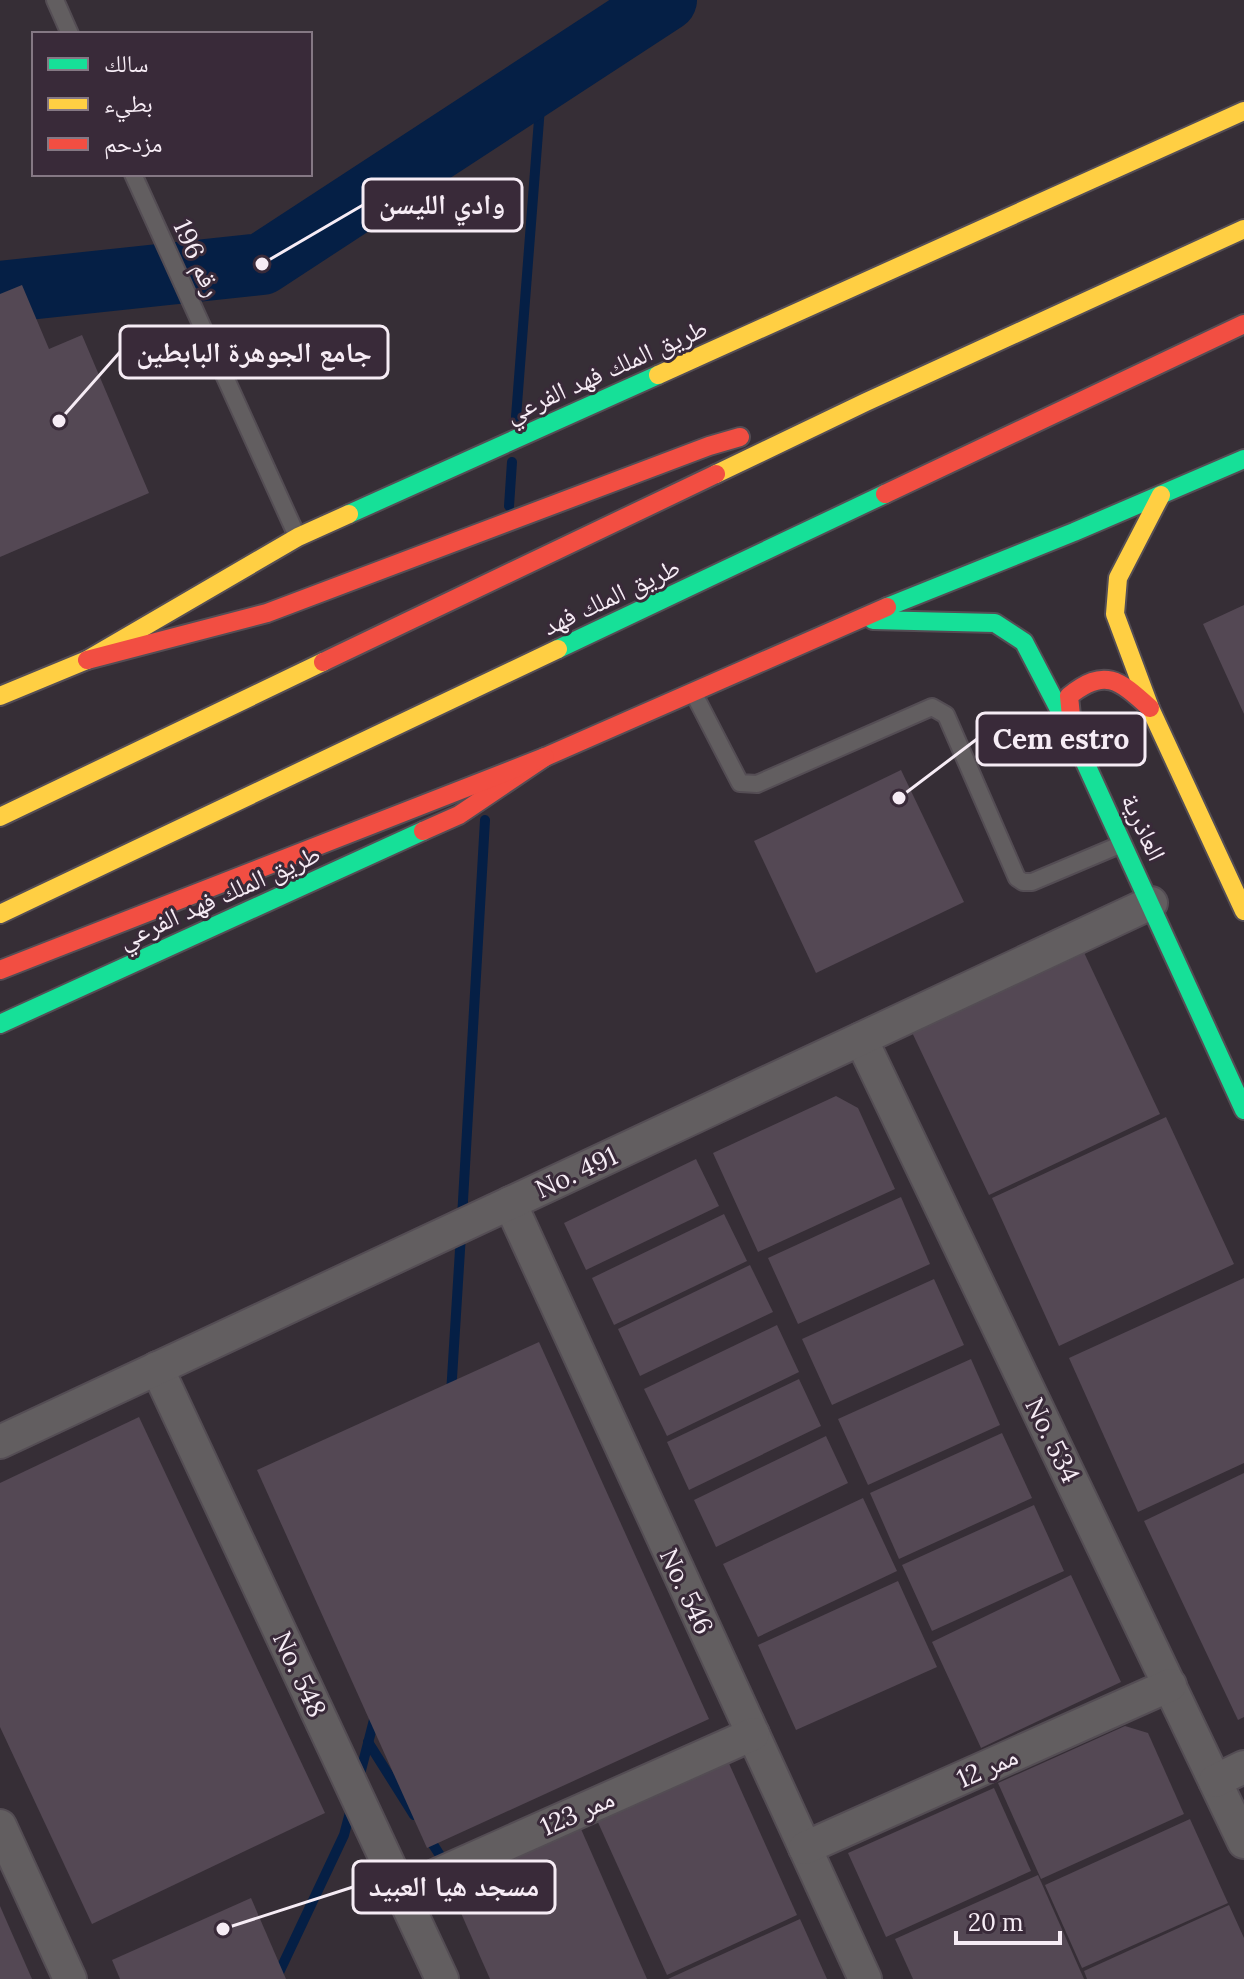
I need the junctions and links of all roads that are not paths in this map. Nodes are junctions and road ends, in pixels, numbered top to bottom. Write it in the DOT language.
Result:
graph roads {
  1 [pos="55,0"];
  2 [pos="69,32"];
  3 [pos="1244,111"];
  4 [pos="134,176"];
  5 [pos="1244,229"];
  6 [pos="1244,324"];
  7 [pos="866,402"];
  8 [pos="1244,459"];
  9 [pos="1161,495"];
  10 [pos="298,537"];
  11 [pos="855,620"];
  12 [pos="87,660"];
  13 [pos="693,692"];
  14 [pos="0,696"];
  15 [pos="1150,708"];
  16 [pos="1073,736"];
  17 [pos="545,757"];
  18 [pos="0,817"];
  19 [pos="1122,844"];
  20 [pos="1151,903"];
  21 [pos="1244,911"];
  22 [pos="0,914"];
  23 [pos="0,970"];
  24 [pos="0,1024"];
  25 [pos="861,1039"];
  26 [pos="1244,1110"];
  27 [pos="510,1203"];
  28 [pos="157,1368"];
  29 [pos="0,1442"];
  30 [pos="1170,1685"];
  31 [pos="753,1734"];
  32 [pos="1244,1767"];
  33 [pos="1215,1781"];
  34 [pos="0,1826"];
  35 [pos="1244,1842"];
  36 [pos="805,1848"];
  37 [pos="401,1891"];
  38 [pos="70,1979"];
  39 [pos="442,1979"];
  40 [pos="865,1979"];
  1 -- 2 [label="lane"];
  3 -- 10 [label="main road, طريق الملك فهد الفرعي"];
  4 -- 10 [label="lane, رقم 196"];
  5 -- 7 [label="main road"];
  6 -- 22 [label="main road, طريق الملك فهد"];
  7 -- 12 [label="main road"];
  7 -- 18 [label="main road"];
  8 -- 9 [label="main road, طريق الملك فهد الفرعي"];
  9 -- 11 [label="main road, طريق الملك فهد الفرعي"];
  9 -- 15 [label="main road"];
  10 -- 12 [label="main road, طريق الملك فهد الفرعي"];
  11 -- 13 [label="main road, طريق الملك فهد الفرعي"];
  11 -- 16 [label="main road, العاذرية"];
  12 -- 14 [label="main road, طريق الملك فهد الفرعي"];
  13 -- 17 [label="main road, طريق الملك فهد الفرعي"];
  13 -- 19 [label="lane"];
  15 -- 16 [label="main road"];
  15 -- 21 [label="main road"];
  16 -- 19 [label="main road, العاذرية"];
  17 -- 23 [label="main road"];
  17 -- 24 [label="main road, طريق الملك فهد الفرعي"];
  19 -- 20 [label="main road, العاذرية"];
  20 -- 25 [label="street, No. 491"];
  20 -- 26 [label="main road, العاذرية"];
  25 -- 27 [label="street, No. 491"];
  25 -- 30 [label="street, No. 534"];
  27 -- 28 [label="street, No. 491"];
  27 -- 31 [label="street, No. 546"];
  28 -- 29 [label="street, No. 491"];
  28 -- 37 [label="street, No. 548"];
  30 -- 33 [label="street, No. 534"];
  30 -- 36 [label="street, ممر 12"];
  31 -- 36 [label="street, No. 546"];
  31 -- 37 [label="street, ممر 123"];
  32 -- 33 [label="street"];
  33 -- 35 [label="street, No. 534"];
  34 -- 38 [label="street"];
  36 -- 40 [label="street, No. 546"];
  37 -- 39 [label="street, No. 548"];
}
